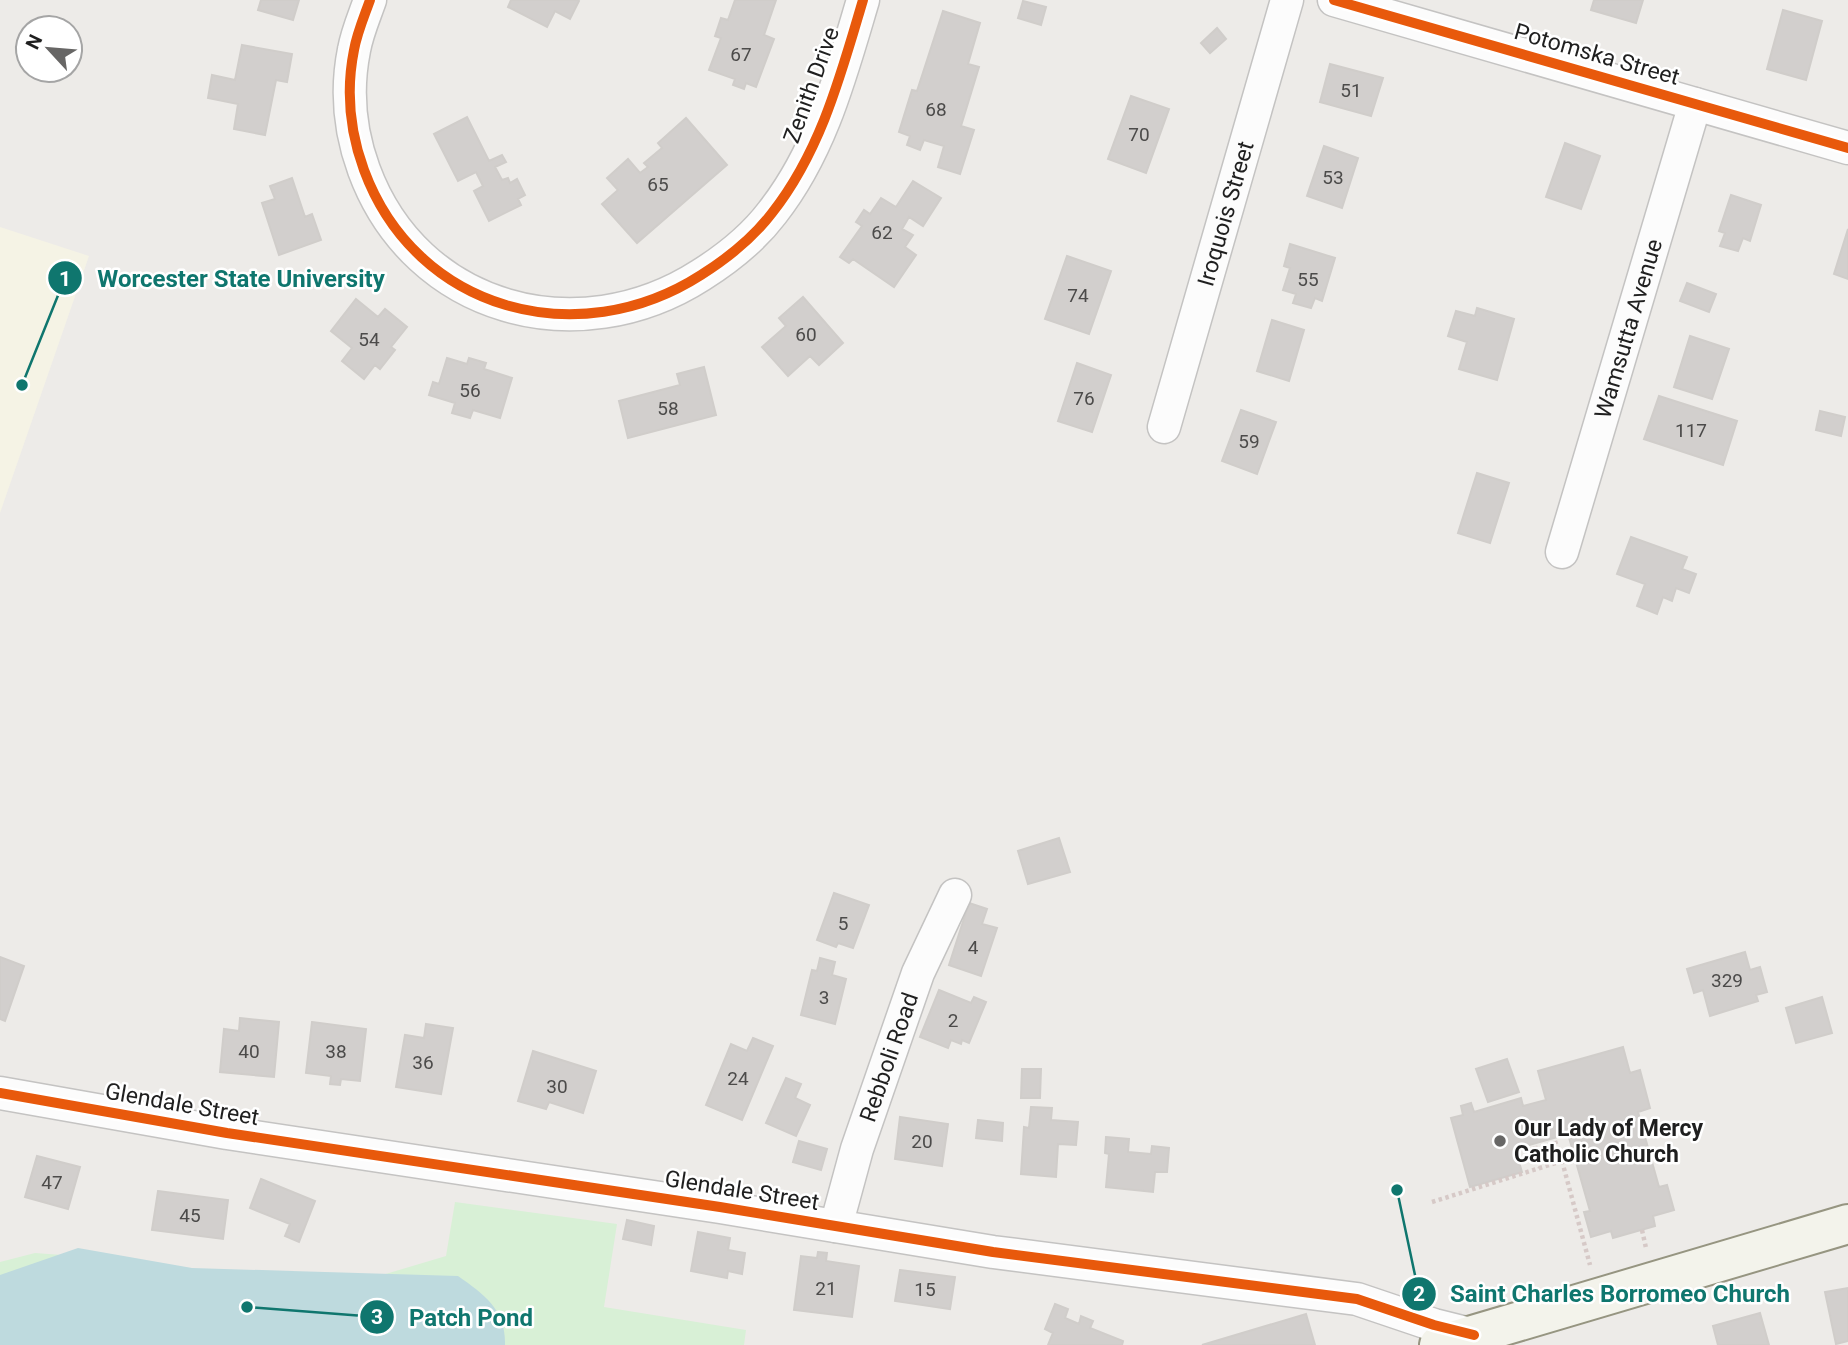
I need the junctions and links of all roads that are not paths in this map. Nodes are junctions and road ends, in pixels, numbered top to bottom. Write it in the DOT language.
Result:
graph roads {
  1 [pos="370,0"];
  2 [pos="863,0"];
  3 [pos="1287,0"];
  4 [pos="1334,0"];
  5 [pos="1695,104"];
  6 [pos="1848,148"];
  7 [pos="1164,427"];
  8 [pos="1562,552"];
  9 [pos="955,895"];
  10 [pos="0,1093"];
  11 [pos="1848,1224"];
  12 [pos="836,1226"];
  13 [pos="1457,1340"];
  1 -- 2 [label="street, Zenith Drive"];
  3 -- 7 [label="street, Iroquois Street"];
  4 -- 5 [label="street, Potomska Street"];
  5 -- 6 [label="street, Potomska Street"];
  5 -- 8 [label="street, Wamsutta Avenue"];
  9 -- 12 [label="street, Rebboli Road"];
  10 -- 12 [label="street, Glendale Street"];
  11 -- 13 [label="street"];
  12 -- 13 [label="street, Glendale Street"];
}
